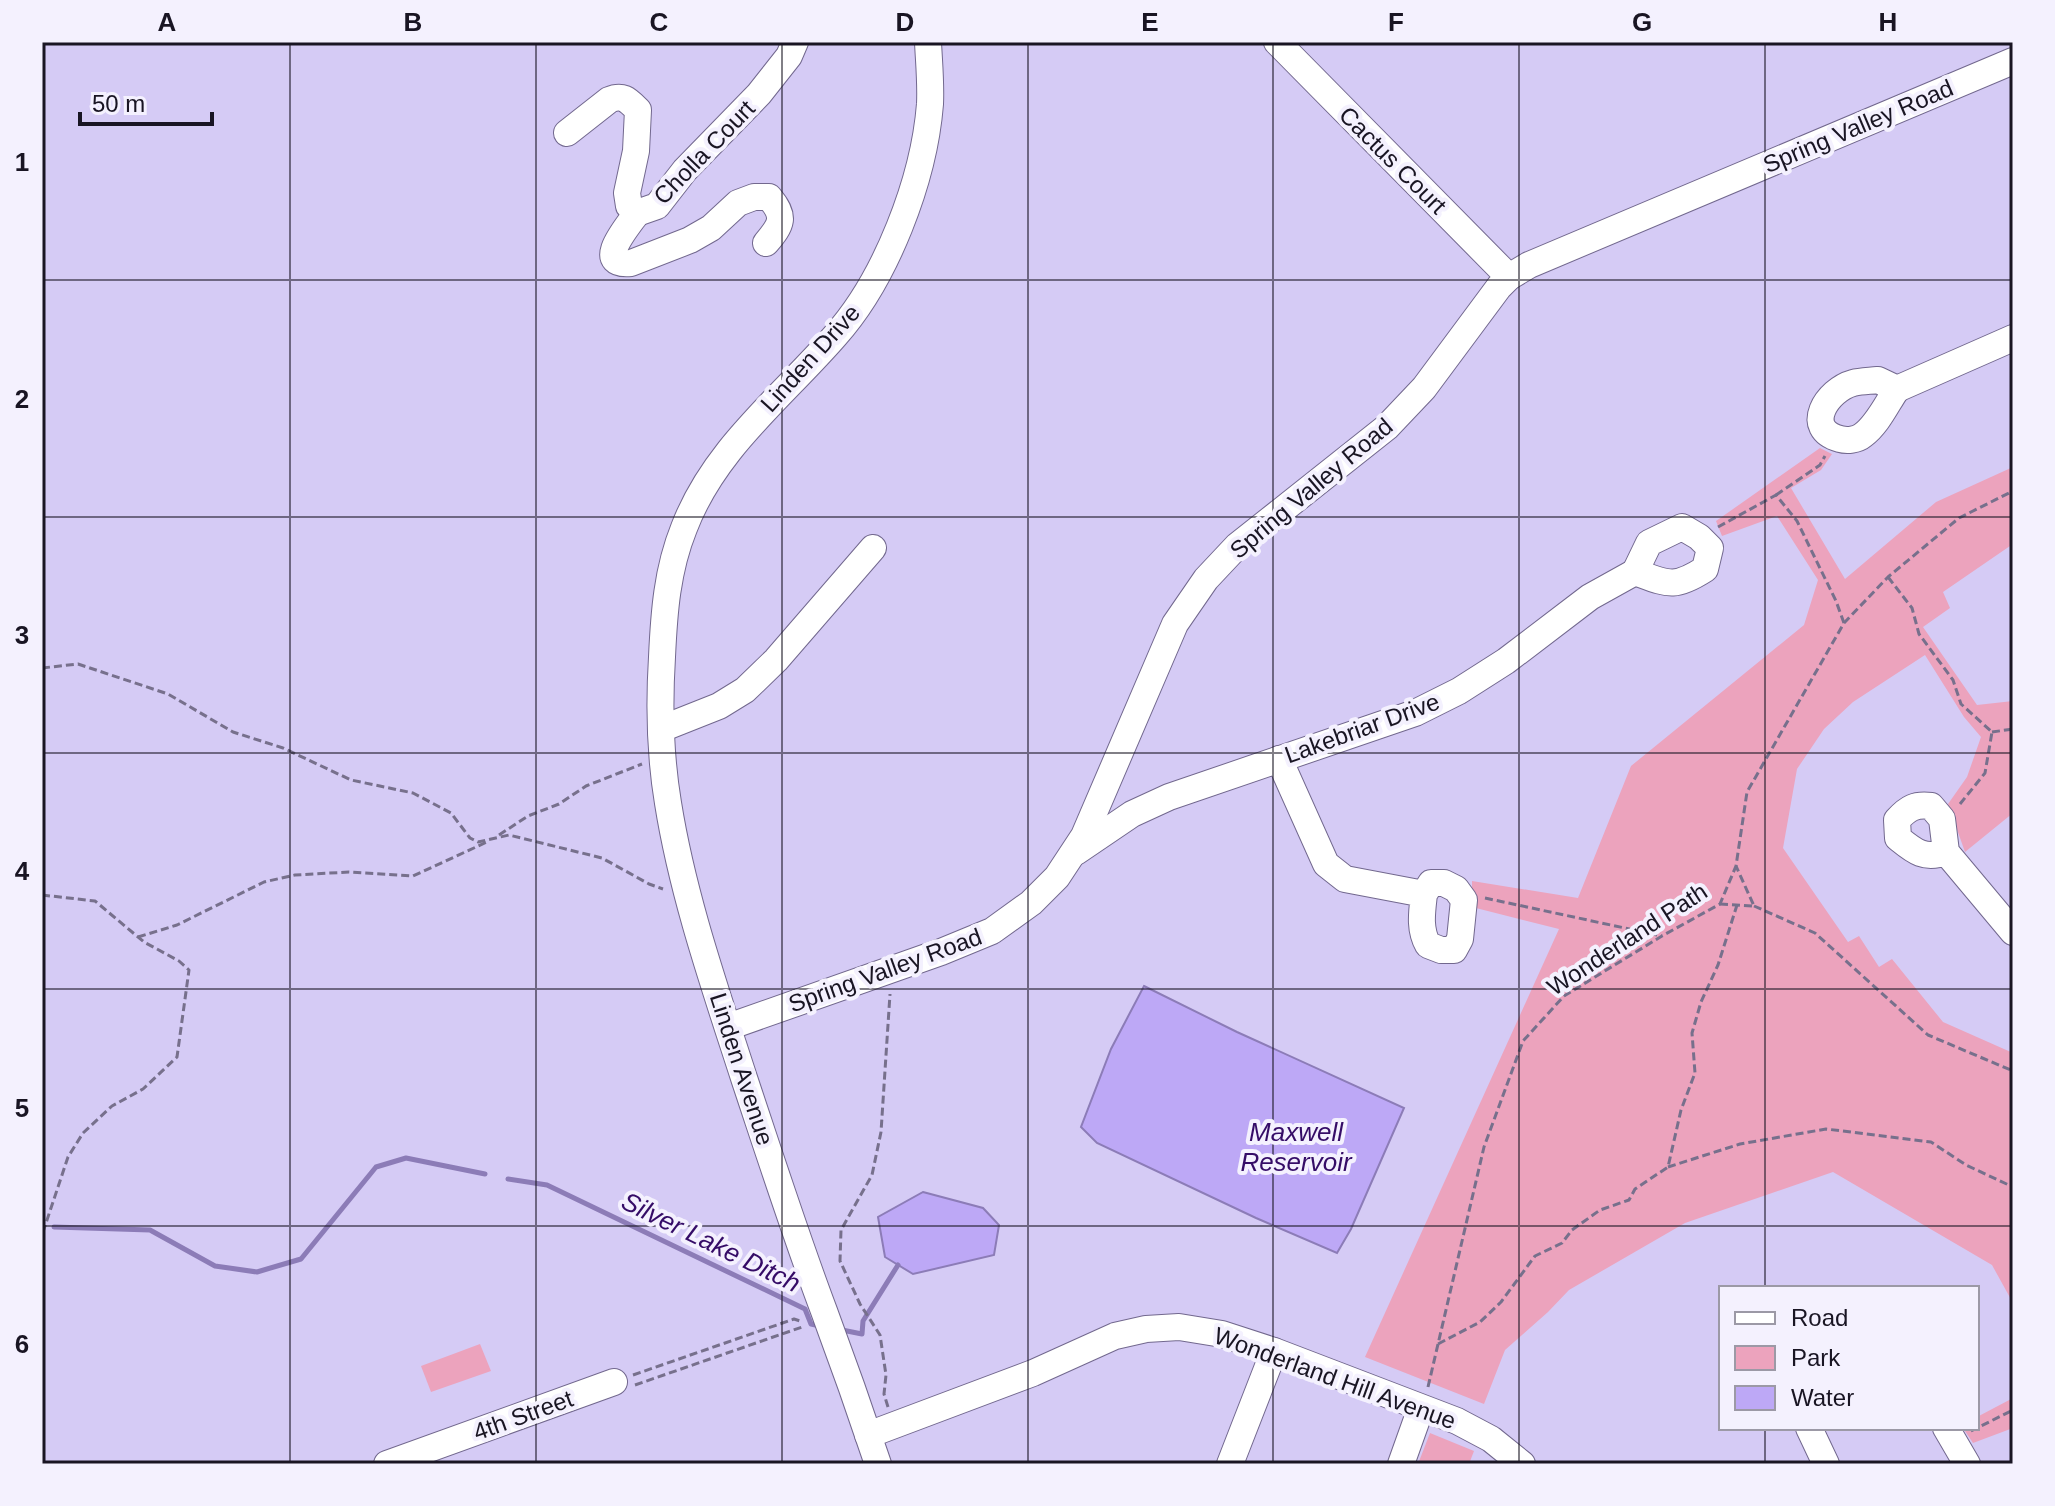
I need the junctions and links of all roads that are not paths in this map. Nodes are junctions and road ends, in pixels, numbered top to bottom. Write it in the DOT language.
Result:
graph roads {
  1 [pos="795,42"];
  2 [pos="928,42"];
  3 [pos="1277,42"];
  4 [pos="2013,61"];
  5 [pos="567,133"];
  6 [pos="637,213"];
  7 [pos="766,243"];
  8 [pos="1509,277"];
  9 [pos="2013,338"];
  10 [pos="1897,389"];
  11 [pos="873,548"];
  12 [pos="1635,572"];
  13 [pos="662,662"];
  14 [pos="662,742"];
  15 [pos="1279,759"];
  16 [pos="1946,852"];
  17 [pos="1073,854"];
  18 [pos="1424,894"];
  19 [pos="2013,932"];
  20 [pos="728,1027"];
  21 [pos="1274,1351"];
  22 [pos="614,1382"];
  23 [pos="1421,1408"];
  24 [pos="1810,1430"];
  25 [pos="1950,1434"];
  26 [pos="868,1435"];
  27 [pos="387,1464"];
  28 [pos="878,1464"];
  29 [pos="1230,1464"];
  30 [pos="1401,1464"];
  31 [pos="1522,1464"];
  32 [pos="1826,1464"];
  33 [pos="1967,1464"];
  1 -- 6 [label="street, Cholla Court"];
  2 -- 13 [label="street, Linden Drive"];
  3 -- 8 [label="street, Cactus Court"];
  4 -- 8 [label="street, Spring Valley Road"];
  5 -- 6 [label="street, Cholla Court"];
  6 -- 7 [label="street"];
  8 -- 17 [label="street, Spring Valley Road"];
  9 -- 10 [label="street"];
  10 -- 10 [label="street"];
  11 -- 14 [label="street"];
  12 -- 12 [label="street, Lakebriar Drive"];
  12 -- 15 [label="street, Lakebriar Drive"];
  13 -- 14 [label="street, Linden Avenue"];
  14 -- 20 [label="street, Linden Avenue"];
  15 -- 17 [label="street, Lakebriar Drive"];
  15 -- 18 [label="street"];
  16 -- 16 [label="street"];
  16 -- 19 [label="street"];
  17 -- 20 [label="street, Spring Valley Road"];
  18 -- 18 [label="street"];
  20 -- 26 [label="street, Linden Avenue"];
  21 -- 23 [label="street, Wonderland Hill Avenue"];
  21 -- 26 [label="street, Wonderland Hill Avenue"];
  21 -- 29 [label="street"];
  22 -- 27 [label="street, 4th Street"];
  23 -- 30 [label="street"];
  23 -- 31 [label="street, Wonderland Hill Avenue"];
  24 -- 32 [label="street"];
  25 -- 33 [label="street"];
  26 -- 28 [label="street, Linden Avenue"];
}
